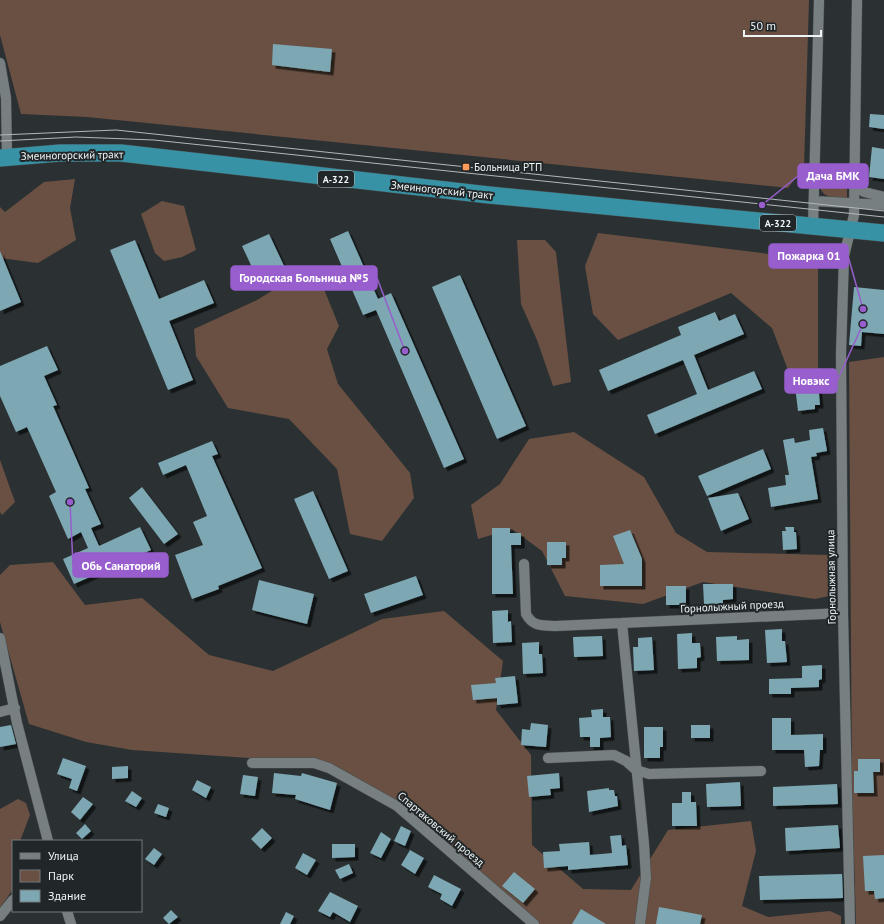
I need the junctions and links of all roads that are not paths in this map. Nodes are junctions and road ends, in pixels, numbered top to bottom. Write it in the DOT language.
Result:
graph roads {
  1 [pos="819,0"];
  2 [pos="857,0"];
  3 [pos="0,63"];
  4 [pos="3,158"];
  5 [pos="854,183"];
  6 [pos="884,197"];
  7 [pos="814,201"];
  8 [pos="854,203"];
  9 [pos="884,205"];
  10 [pos="813,227"];
  11 [pos="851,230"];
  12 [pos="884,233"];
  13 [pos="524,564"];
  14 [pos="843,613"];
  15 [pos="622,623"];
  16 [pos="0,638"];
  17 [pos="15,708"];
  18 [pos="0,712"];
  19 [pos="548,758"];
  20 [pos="252,763"];
  21 [pos="636,770"];
  22 [pos="761,771"];
  23 [pos="48,840"];
  24 [pos="12,901"];
  25 [pos="67,912"];
  26 [pos="0,916"];
  27 [pos="71,924"];
  28 [pos="534,924"];
  29 [pos="640,924"];
  30 [pos="850,924"];
  1 -- 7 [label="street"];
  2 -- 5 [label="street, Горнолыжная улица"];
  3 -- 4 [label="street"];
  4 -- 10 [label="highway, Змеиногорский тракт / А-322"];
  5 -- 6 [label="street"];
  5 -- 8 [label="street, Горнолыжная улица"];
  7 -- 8 [label="street"];
  7 -- 10 [label="street"];
  8 -- 9 [label="street"];
  8 -- 11 [label="street, Горнолыжная улица"];
  10 -- 11 [label="highway, Змеиногорский тракт / А-322"];
  11 -- 12 [label="highway, Змеиногорский тракт / А-322"];
  11 -- 14 [label="street, Горнолыжная улица"];
  13 -- 15 [label="street, Горнолыжный проезд"];
  14 -- 15 [label="street, Горнолыжный проезд"];
  14 -- 30 [label="street, Горнолыжная улица"];
  15 -- 21 [label="street"];
  16 -- 17 [label="street"];
  17 -- 18 [label="street"];
  17 -- 23 [label="street"];
  19 -- 21 [label="street"];
  20 -- 28 [label="street, Спартаковский проезд"];
  21 -- 22 [label="street"];
  21 -- 29 [label="street"];
  24 -- 26 [label="street"];
  25 -- 27 [label="street"];
}
